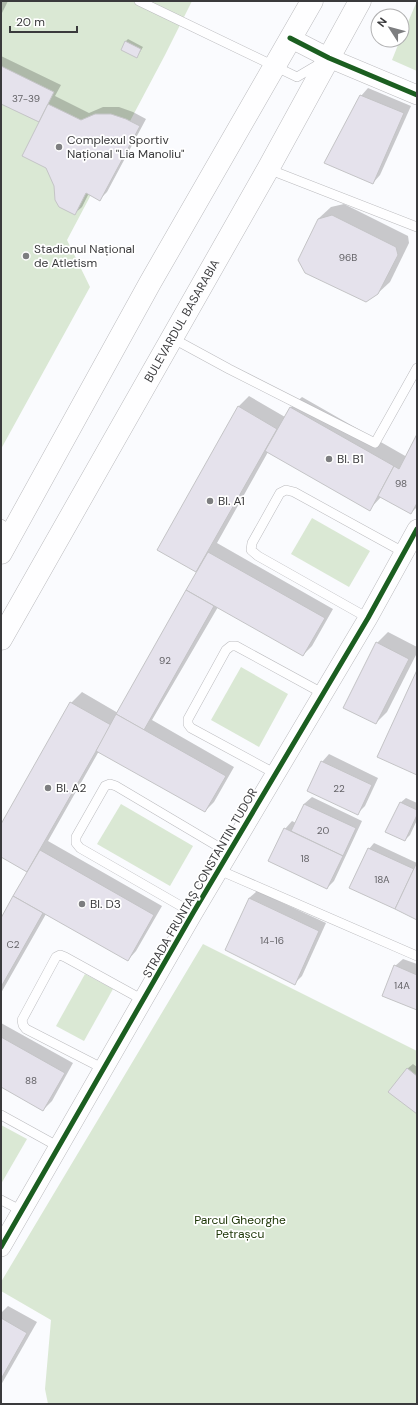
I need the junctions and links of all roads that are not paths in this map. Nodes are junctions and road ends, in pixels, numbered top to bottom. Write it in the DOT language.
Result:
graph roads {
  1 [pos="139,1"];
  2 [pos="312,1"];
  3 [pos="360,1"];
  4 [pos="290,38"];
  5 [pos="329,58"];
  6 [pos="274,66"];
  7 [pos="417,95"];
  8 [pos="268,169"];
  9 [pos="417,228"];
  10 [pos="172,338"];
  11 [pos="417,368"];
  12 [pos="7,528"];
  13 [pos="417,529"];
  14 [pos="1,553"];
  15 [pos="404,553"];
  16 [pos="368,618"];
  17 [pos="1,639"];
  18 [pos="324,694"];
  19 [pos="276,774"];
  20 [pos="229,853"];
  21 [pos="219,870"];
  22 [pos="193,914"];
  23 [pos="417,956"];
  24 [pos="143,1000"];
  25 [pos="104,1069"];
  26 [pos="1,1115"];
  27 [pos="59,1147"];
  28 [pos="1,1200"];
  29 [pos="22,1211"];
  30 [pos="1,1247"];
  1 -- 6 [label="lane"];
  2 -- 4 [label="main road"];
  3 -- 5 [label="main road, BULEVARDUL BASARABIA"];
  4 -- 5 [label="street"];
  4 -- 6 [label="main road"];
  5 -- 6 [label="lane"];
  5 -- 7 [label="street"];
  5 -- 8 [label="main road, BULEVARDUL BASARABIA"];
  6 -- 12 [label="main road"];
  8 -- 9 [label="lane"];
  8 -- 10 [label="main road, BULEVARDUL BASARABIA"];
  10 -- 11 [label="lane"];
  10 -- 17 [label="main road, BULEVARDUL BASARABIA"];
  12 -- 14 [label="main road"];
  13 -- 15 [label="street, STRADA FRUNTAȘ CONSTANTIN TUDOR"];
  15 -- 16 [label="street, STRADA FRUNTAȘ CONSTANTIN TUDOR"];
  15 -- 16 [label="lane"];
  16 -- 18 [label="street, STRADA FRUNTAȘ CONSTANTIN TUDOR"];
  18 -- 19 [label="street, STRADA FRUNTAȘ CONSTANTIN TUDOR"];
  18 -- 19 [label="lane"];
  19 -- 20 [label="street, STRADA FRUNTAȘ CONSTANTIN TUDOR"];
  20 -- 21 [label="street, STRADA FRUNTAȘ CONSTANTIN TUDOR"];
  20 -- 22 [label="lane"];
  21 -- 22 [label="street, STRADA FRUNTAȘ CONSTANTIN TUDOR"];
  21 -- 23 [label="lane"];
  22 -- 24 [label="street, STRADA FRUNTAȘ CONSTANTIN TUDOR"];
  24 -- 25 [label="street, STRADA FRUNTAȘ CONSTANTIN TUDOR"];
  24 -- 25 [label="lane"];
  25 -- 27 [label="street, STRADA FRUNTAȘ CONSTANTIN TUDOR"];
  26 -- 27 [label="lane"];
  27 -- 29 [label="street, STRADA FRUNTAȘ CONSTANTIN TUDOR"];
  28 -- 29 [label="lane"];
  29 -- 30 [label="street, STRADA FRUNTAȘ CONSTANTIN TUDOR"];
}
